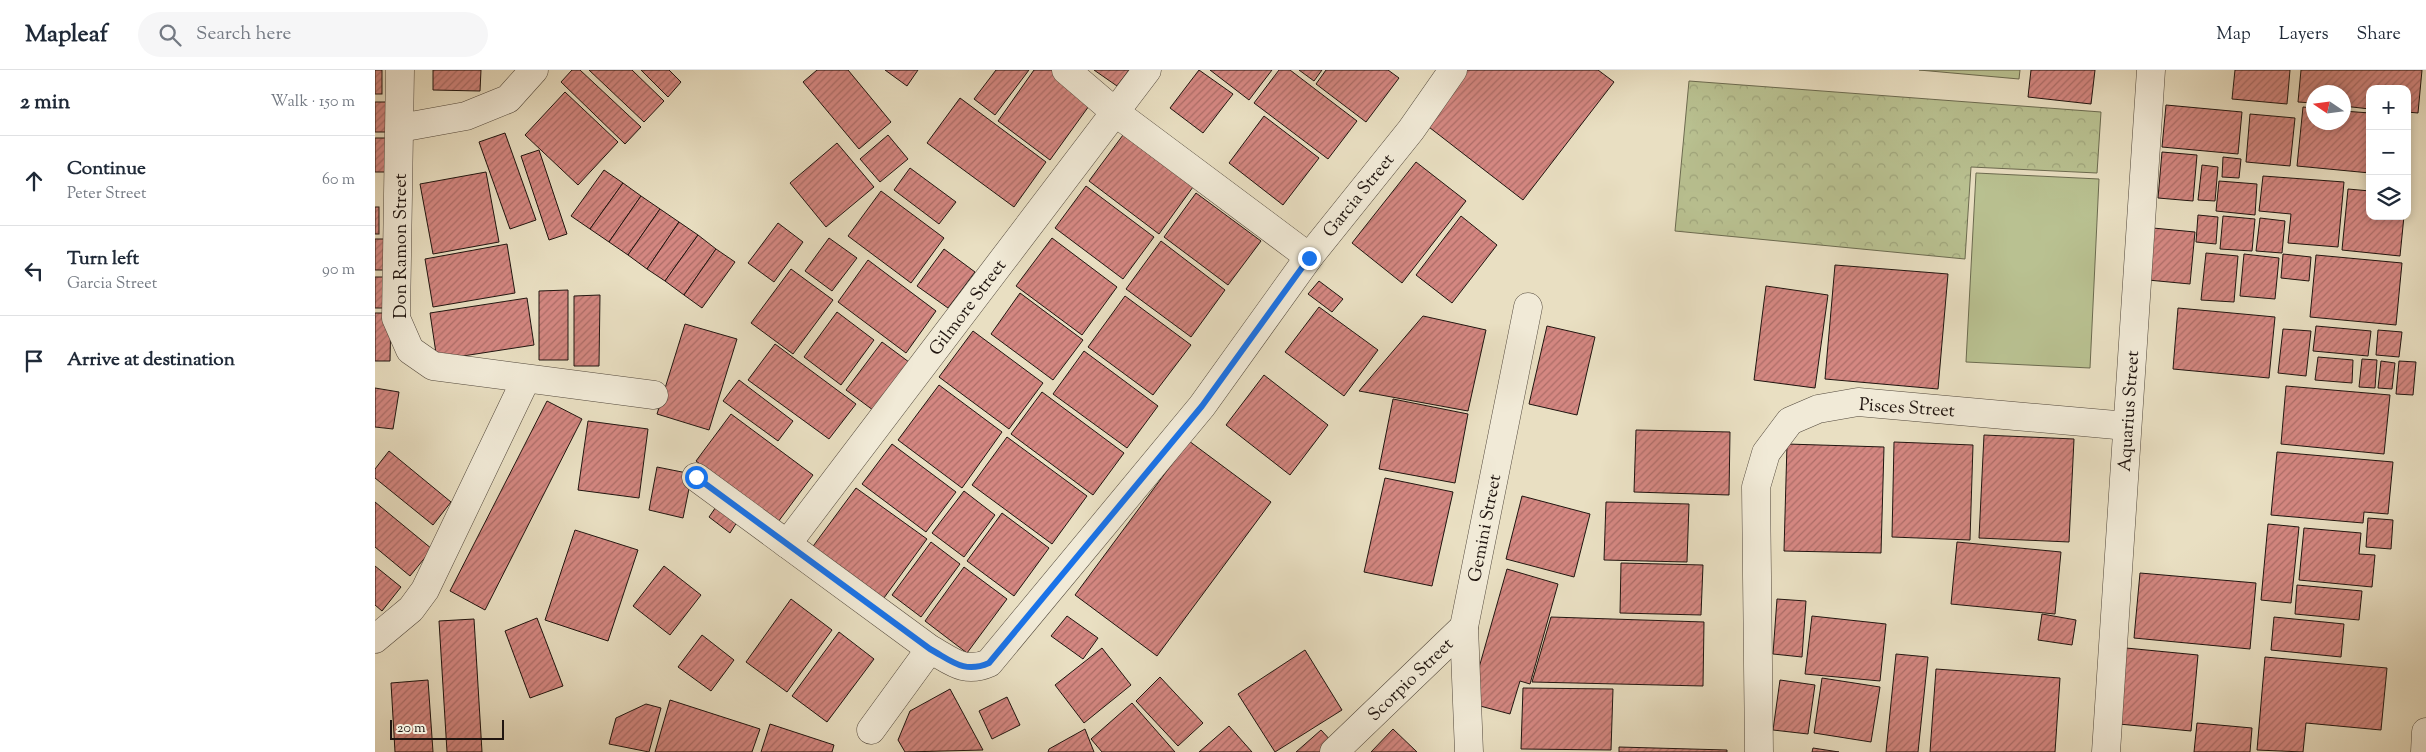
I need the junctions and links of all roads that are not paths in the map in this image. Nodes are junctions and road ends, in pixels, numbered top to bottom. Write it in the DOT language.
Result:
graph roads {
  1 [pos="400,70"];
  2 [pos="534,70"];
  3 [pos="1066,70"];
  4 [pos="1147,70"];
  5 [pos="1453,70"];
  6 [pos="2151,70"];
  7 [pos="1115,112"];
  8 [pos="400,128"];
  9 [pos="1309,258"];
  10 [pos="1528,307"];
  11 [pos="526,379"];
  12 [pos="653,395"];
  13 [pos="2127,426"];
  14 [pos="696,477"];
  15 [pos="787,544"];
  16 [pos="1464,627"];
  17 [pos="375,639"];
  18 [pos="930,649"];
  19 [pos="871,730"];
  20 [pos="2426,732"];
  21 [pos="1334,752"];
  22 [pos="1469,752"];
  23 [pos="1759,752"];
  24 [pos="2106,752"];
  25 [pos="2425,752"];
  1 -- 8 [label="street, Don Ramon Street"];
  2 -- 8 [label="street"];
  3 -- 7 [label="street"];
  4 -- 7 [label="street, Gilmore Street"];
  5 -- 9 [label="street, Garcia Street"];
  6 -- 13 [label="street, Aquarius Street"];
  7 -- 9 [label="street"];
  7 -- 15 [label="street, Gilmore Street"];
  8 -- 11 [label="street, Don Ramon Street"];
  9 -- 18 [label="street, Garcia Street"];
  10 -- 16 [label="street, Gemini Street"];
  11 -- 12 [label="street, Don Ramon Street"];
  11 -- 17 [label="street"];
  13 -- 23 [label="street, Pisces Street"];
  13 -- 24 [label="street, Aquarius Street"];
  14 -- 15 [label="street"];
  15 -- 18 [label="street"];
  16 -- 21 [label="street, Scorpio Street"];
  16 -- 22 [label="street, Gemini Street"];
  18 -- 19 [label="street"];
  20 -- 25 [label="street"];
}
